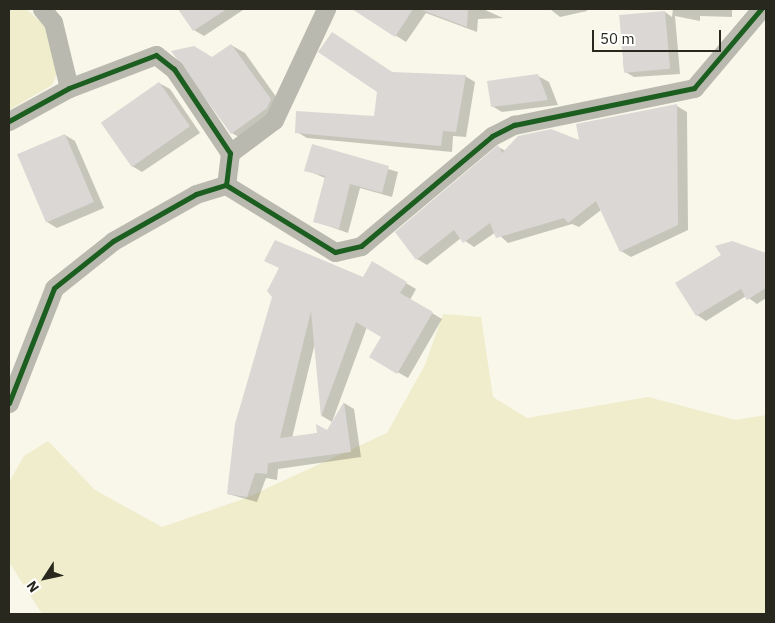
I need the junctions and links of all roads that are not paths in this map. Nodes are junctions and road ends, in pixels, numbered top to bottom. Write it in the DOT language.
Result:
graph roads {
  1 [pos="42,9"];
  2 [pos="326,9"];
  3 [pos="761,9"];
  4 [pos="69,88"];
  5 [pos="9,122"];
  6 [pos="230,154"];
  7 [pos="226,185"];
  8 [pos="9,403"];
  1 -- 4 [label="street"];
  2 -- 6 [label="street"];
  3 -- 7 [label="street"];
  4 -- 5 [label="street"];
  4 -- 6 [label="street"];
  6 -- 7 [label="street"];
  7 -- 8 [label="street"];
}
